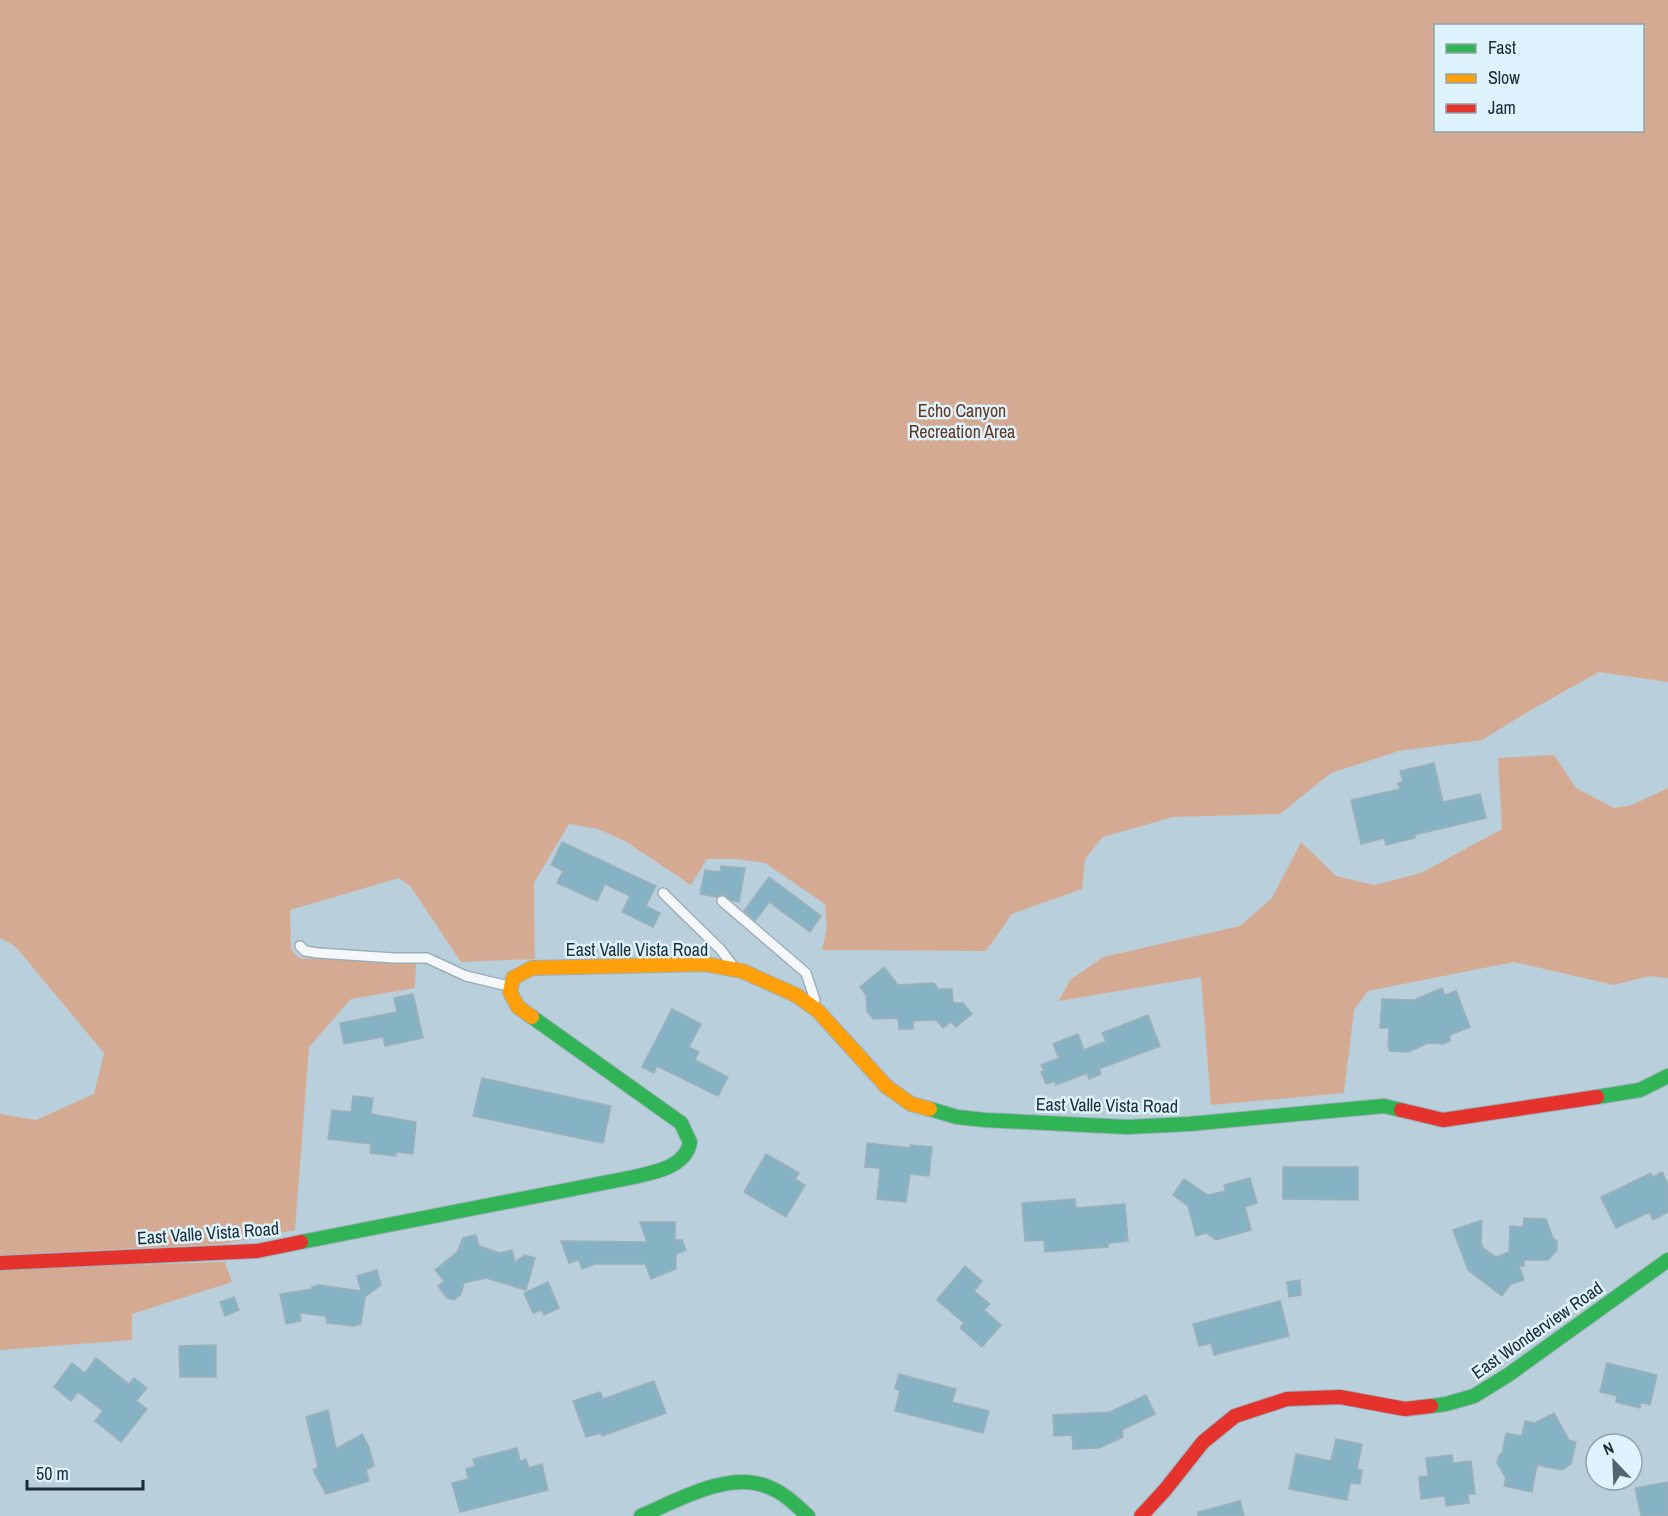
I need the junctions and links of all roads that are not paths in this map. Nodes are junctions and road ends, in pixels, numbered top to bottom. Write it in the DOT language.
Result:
graph roads {
  1 [pos="663,893"];
  2 [pos="722,901"];
  3 [pos="300,946"];
  4 [pos="736,970"];
  5 [pos="511,986"];
  6 [pos="818,1011"];
  7 [pos="1668,1076"];
  8 [pos="1668,1260"];
  9 [pos="0,1263"];
  10 [pos="641,1516"];
  11 [pos="808,1516"];
  12 [pos="1141,1516"];
  1 -- 4 [label="lane"];
  2 -- 6 [label="lane"];
  3 -- 5 [label="lane"];
  4 -- 5 [label="street, East Valle Vista Road"];
  4 -- 6 [label="street, East Valle Vista Road"];
  5 -- 9 [label="street, East Valle Vista Road"];
  6 -- 7 [label="street, East Valle Vista Road"];
  8 -- 12 [label="street, East Wonderview Road"];
  10 -- 11 [label="street"];
}
